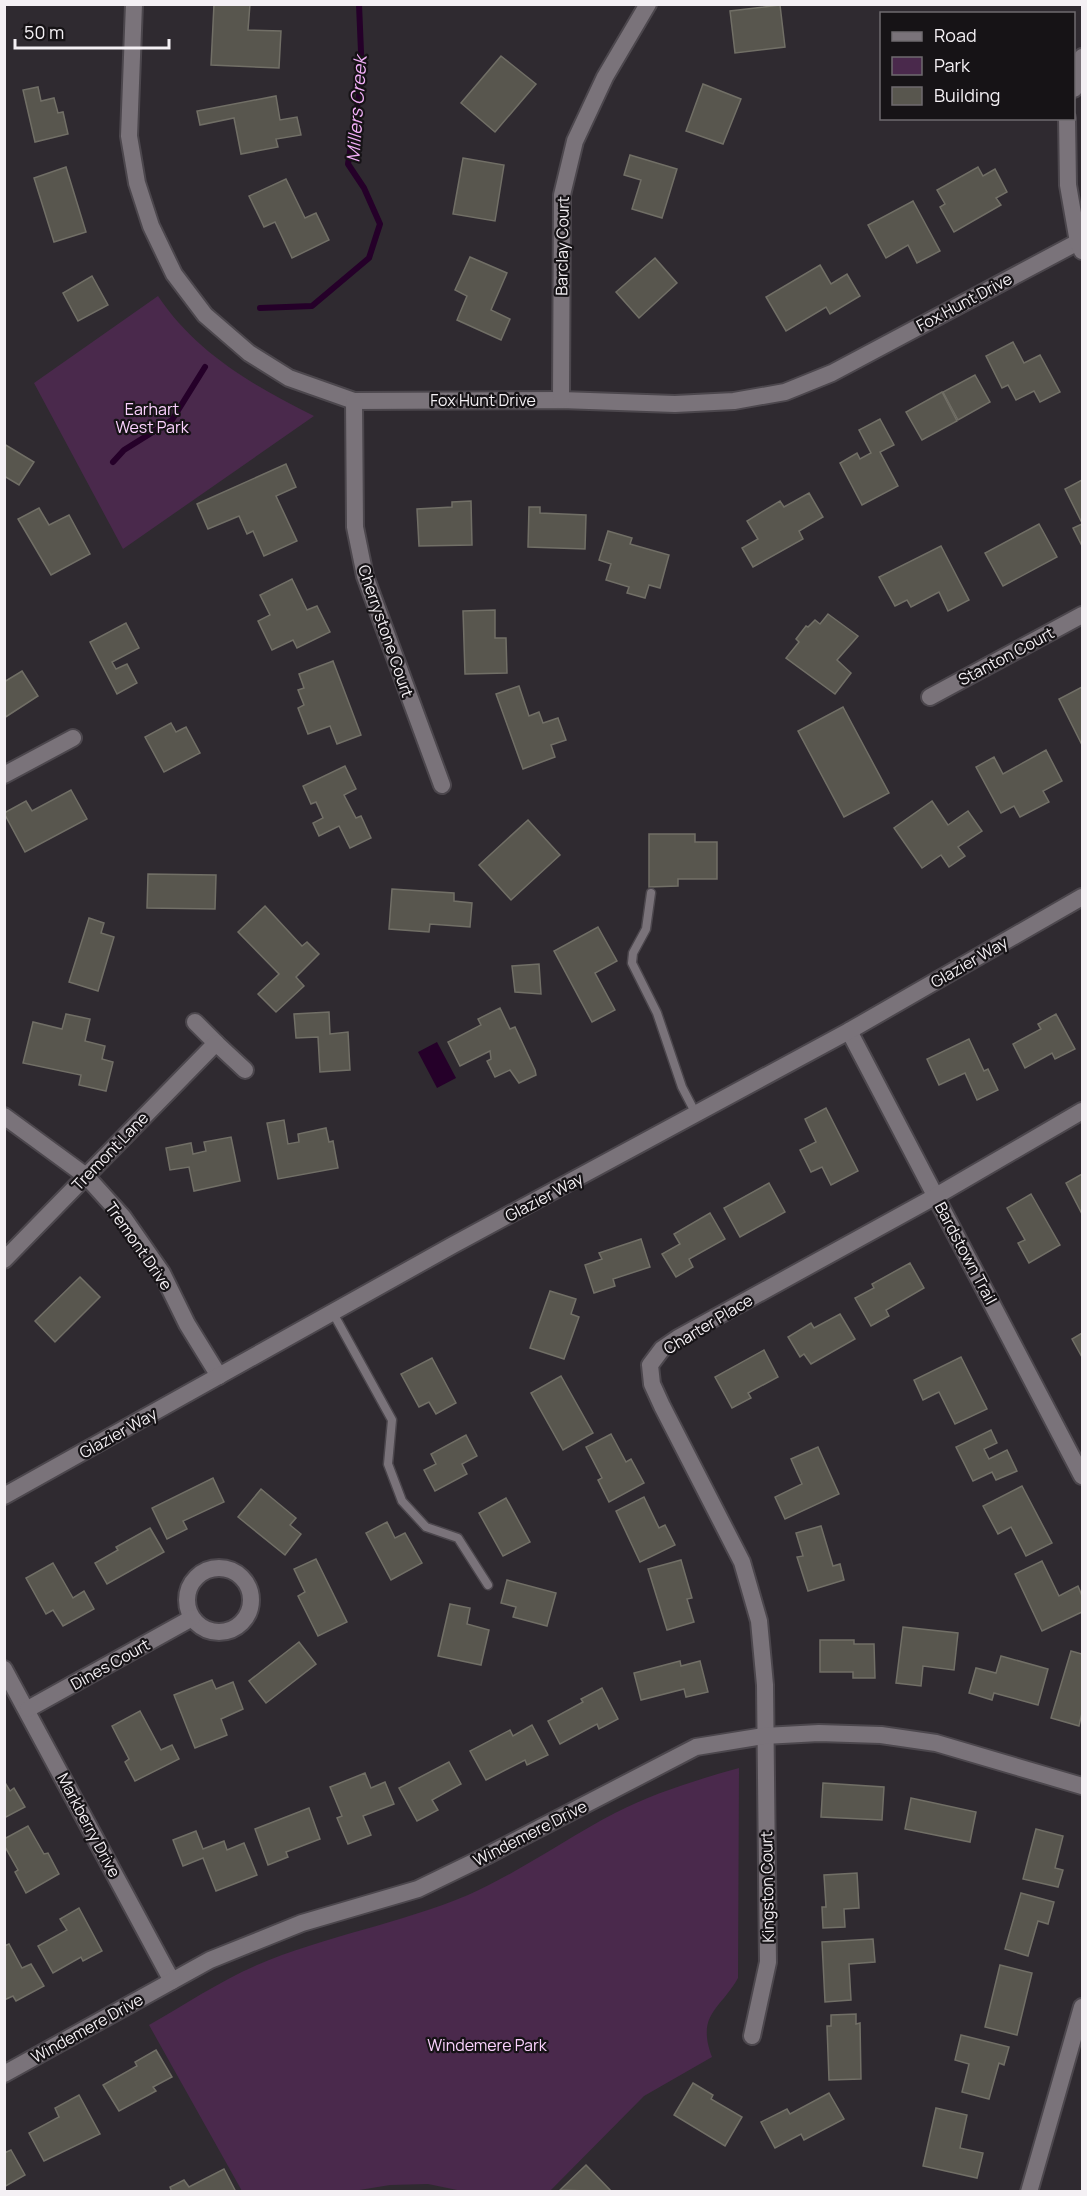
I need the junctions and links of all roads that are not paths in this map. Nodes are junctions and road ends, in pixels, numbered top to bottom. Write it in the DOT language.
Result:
graph roads {
  1 [pos="134,4"];
  2 [pos="648,4"];
  3 [pos="1083,57"];
  4 [pos="1075,85"];
  5 [pos="1067,120"];
  6 [pos="1080,247"];
  7 [pos="561,400"];
  8 [pos="354,401"];
  9 [pos="1083,615"];
  10 [pos="930,697"];
  11 [pos="73,738"];
  12 [pos="4,775"];
  13 [pos="442,785"];
  14 [pos="651,893"];
  15 [pos="1083,897"];
  16 [pos="195,1022"];
  17 [pos="849,1031"];
  18 [pos="216,1043"];
  19 [pos="245,1070"];
  20 [pos="1083,1111"];
  21 [pos="696,1114"];
  22 [pos="4,1116"];
  23 [pos="86,1176"];
  24 [pos="936,1197"];
  25 [pos="4,1260"];
  26 [pos="333,1313"];
  27 [pos="219,1376"];
  28 [pos="1077,1450"];
  29 [pos="1083,1476"];
  30 [pos="4,1497"];
  31 [pos="488,1585"];
  32 [pos="192,1618"];
  33 [pos="4,1669"];
  34 [pos="28,1709"];
  35 [pos="764,1736"];
  36 [pos="1083,1786"];
  37 [pos="172,1981"];
  38 [pos="1083,2007"];
  39 [pos="752,2036"];
  40 [pos="4,2074"];
  41 [pos="1029,2192"];
  1 -- 8 [label="street, Fox Hunt Drive"];
  2 -- 7 [label="street, Barclay Court"];
  3 -- 4 [label="street"];
  5 -- 6 [label="street"];
  6 -- 7 [label="street, Fox Hunt Drive"];
  7 -- 8 [label="street, Fox Hunt Drive"];
  8 -- 13 [label="street, Cherrystone Court"];
  9 -- 10 [label="street, Stanton Court"];
  11 -- 12 [label="street"];
  14 -- 21 [label="lane"];
  15 -- 17 [label="street, Glazier Way"];
  16 -- 18 [label="street"];
  17 -- 21 [label="street, Glazier Way"];
  17 -- 24 [label="street, Bardstown Trail"];
  18 -- 19 [label="street"];
  18 -- 23 [label="street, Tremont Lane"];
  20 -- 24 [label="street, Charter Place"];
  21 -- 26 [label="street, Glazier Way"];
  22 -- 23 [label="street, Tremont Drive"];
  23 -- 25 [label="street, Tremont Lane"];
  23 -- 27 [label="street, Tremont Drive"];
  24 -- 28 [label="street, Bardstown Trail"];
  24 -- 35 [label="street, Charter Place"];
  26 -- 27 [label="street, Glazier Way"];
  26 -- 31 [label="lane"];
  27 -- 30 [label="street, Glazier Way"];
  28 -- 29 [label="street, Bardstown Trail"];
  32 -- 34 [label="street, Dines Court"];
  33 -- 34 [label="street, Markberry Drive"];
  34 -- 37 [label="street, Markberry Drive"];
  35 -- 36 [label="street, Windemere Drive"];
  35 -- 37 [label="street, Windemere Drive"];
  35 -- 39 [label="street, Kingston Court"];
  37 -- 40 [label="street, Windemere Drive"];
  38 -- 41 [label="street"];
}
